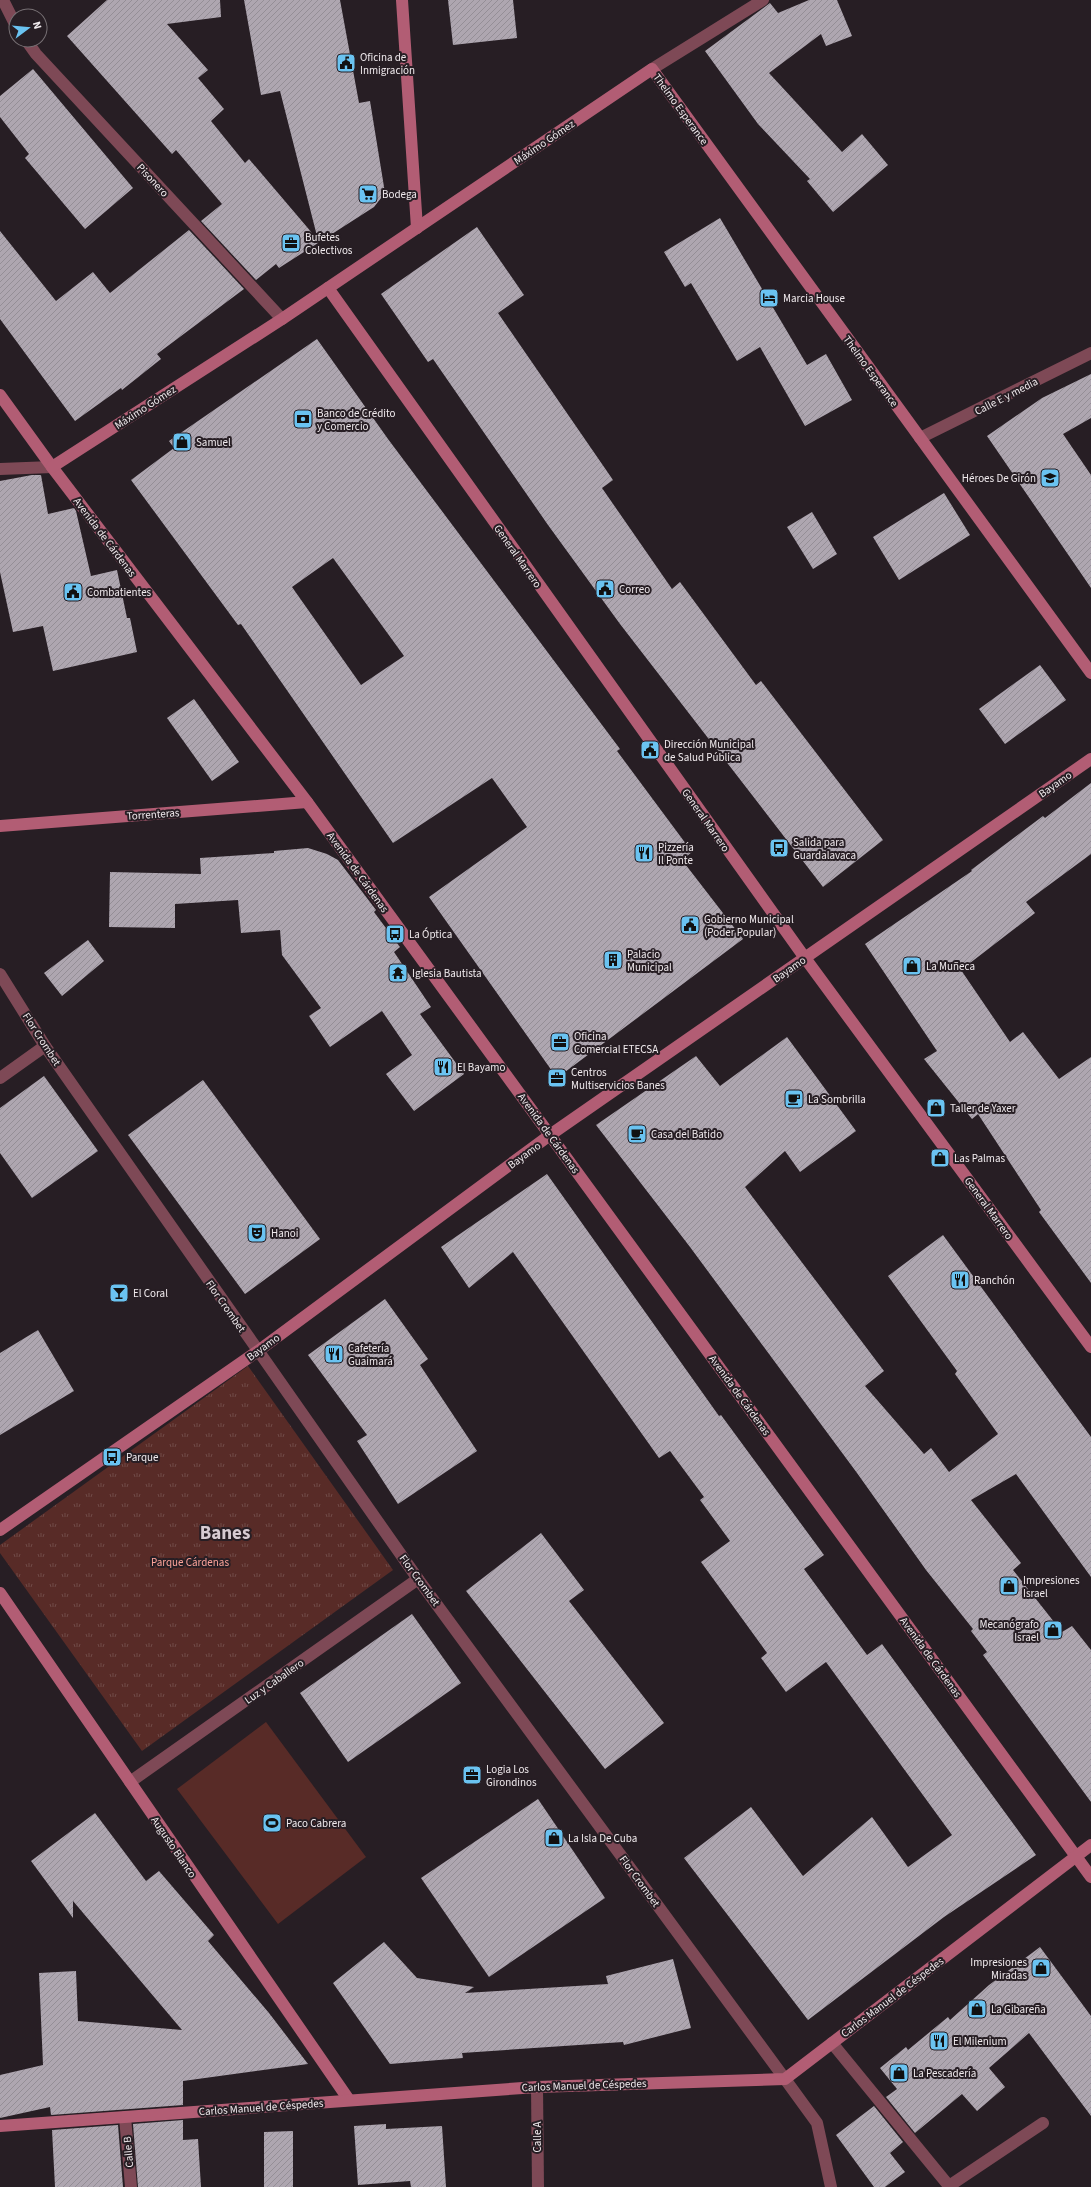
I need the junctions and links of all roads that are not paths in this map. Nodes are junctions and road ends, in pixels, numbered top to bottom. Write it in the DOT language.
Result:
graph roads {
  1 [pos="3,0"];
  2 [pos="402,0"];
  3 [pos="763,0"];
  4 [pos="8,10"];
  5 [pos="33,48"];
  6 [pos="652,69"];
  7 [pos="417,228"];
  8 [pos="328,288"];
  9 [pos="282,319"];
  10 [pos="1091,353"];
  11 [pos="0,395"];
  12 [pos="920,438"];
  13 [pos="52,467"];
  14 [pos="0,469"];
  15 [pos="1091,673"];
  16 [pos="1091,758"];
  17 [pos="307,802"];
  18 [pos="0,826"];
  19 [pos="805,958"];
  20 [pos="0,974"];
  21 [pos="45,1046"];
  22 [pos="0,1078"];
  23 [pos="550,1135"];
  24 [pos="1091,1347"];
  25 [pos="258,1351"];
  26 [pos="0,1530"];
  27 [pos="418,1579"];
  28 [pos="0,1593"];
  29 [pos="130,1782"];
  30 [pos="1091,1845"];
  31 [pos="1076,1857"];
  32 [pos="1091,1877"];
  33 [pos="832,2043"];
  34 [pos="785,2079"];
  35 [pos="537,2087"];
  36 [pos="349,2100"];
  37 [pos="125,2117"];
  38 [pos="1043,2123"];
  39 [pos="0,2126"];
  40 [pos="131,2187"];
  41 [pos="538,2187"];
  42 [pos="831,2187"];
  43 [pos="950,2187"];
  1 -- 4 [label="street"];
  2 -- 7 [label="main road"];
  3 -- 6 [label="street, Máximo Gómez"];
  5 -- 9 [label="street, Pisonero"];
  6 -- 7 [label="main road, Máximo Gómez"];
  6 -- 12 [label="main road, Thelmo Esperance"];
  7 -- 8 [label="main road, Máximo Gómez"];
  8 -- 9 [label="main road, Máximo Gómez"];
  8 -- 19 [label="main road, General Marrero"];
  9 -- 13 [label="main road, Máximo Gómez"];
  10 -- 12 [label="street, Calle E y media"];
  11 -- 13 [label="main road, Avenida de Cárdenas"];
  12 -- 15 [label="main road, Thelmo Esperance"];
  13 -- 14 [label="street"];
  13 -- 17 [label="main road, Avenida de Cárdenas"];
  16 -- 19 [label="main road, Bayamo"];
  17 -- 18 [label="main road, Torrenteras"];
  17 -- 23 [label="main road, Avenida de Cárdenas"];
  19 -- 23 [label="main road, Bayamo"];
  19 -- 24 [label="main road, General Marrero"];
  20 -- 21 [label="street, Flor Crombet"];
  21 -- 22 [label="street"];
  21 -- 25 [label="street, Flor Crombet"];
  23 -- 25 [label="main road, Bayamo"];
  23 -- 31 [label="main road, Avenida de Cárdenas"];
  25 -- 26 [label="main road, Bayamo"];
  25 -- 27 [label="street, Flor Crombet"];
  27 -- 29 [label="street, Luz y Caballero"];
  27 -- 34 [label="street, Flor Crombet"];
  28 -- 29 [label="main road, Augusto Blanco"];
  29 -- 36 [label="main road, Augusto Blanco"];
  30 -- 31 [label="main road, Carlos Manuel de Céspedes"];
  31 -- 32 [label="main road, Avenida de Cárdenas"];
  31 -- 33 [label="main road, Carlos Manuel de Céspedes"];
  33 -- 34 [label="main road, Carlos Manuel de Céspedes"];
  33 -- 43 [label="street"];
  34 -- 35 [label="main road, Carlos Manuel de Céspedes"];
  34 -- 42 [label="street, Flor Crombet"];
  35 -- 36 [label="main road, Carlos Manuel de Céspedes"];
  35 -- 41 [label="street, Calle A"];
  36 -- 37 [label="main road, Carlos Manuel de Céspedes"];
  37 -- 39 [label="main road, Carlos Manuel de Céspedes"];
  37 -- 40 [label="street, Calle B"];
  38 -- 43 [label="street"];
}
